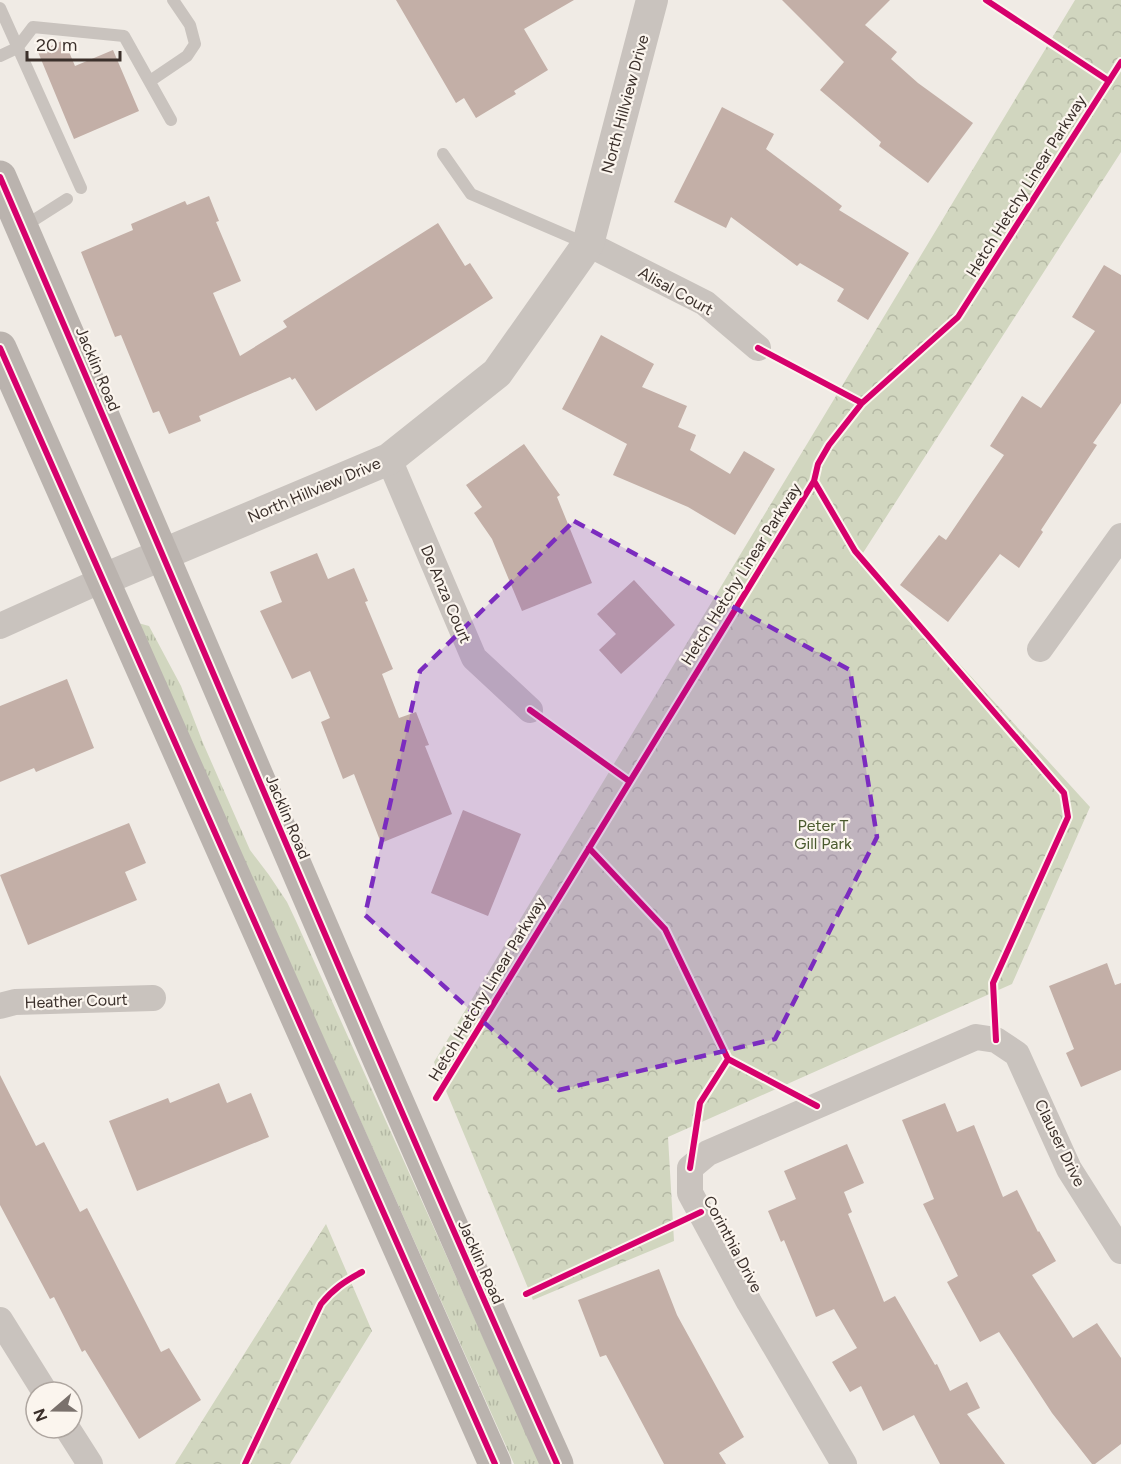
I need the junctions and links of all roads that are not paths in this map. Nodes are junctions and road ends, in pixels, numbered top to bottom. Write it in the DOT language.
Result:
graph roads {
  1 [pos="173,0"];
  2 [pos="652,0"];
  3 [pos="0,8"];
  4 [pos="17,48"];
  5 [pos="0,56"];
  6 [pos="150,81"];
  7 [pos="171,120"];
  8 [pos="443,154"];
  9 [pos="0,177"];
  10 [pos="81,188"];
  11 [pos="67,199"];
  12 [pos="22,228"];
  13 [pos="588,244"];
  14 [pos="0,348"];
  15 [pos="758,348"];
  16 [pos="389,459"];
  17 [pos="1121,536"];
  18 [pos="163,554"];
  19 [pos="102,580"];
  20 [pos="0,626"];
  21 [pos="1040,649"];
  22 [pos="530,710"];
  23 [pos="153,998"];
  24 [pos="0,1006"];
  25 [pos="996,1040"];
  26 [pos="1121,1251"];
  27 [pos="0,1320"];
  28 [pos="38,1380"];
  29 [pos="75,1440"];
  30 [pos="90,1464"];
  31 [pos="495,1464"];
  32 [pos="557,1464"];
  33 [pos="844,1464"];
  1 -- 6 [label="lane"];
  2 -- 13 [label="street, North Hillview Drive"];
  3 -- 4 [label="lane"];
  4 -- 5 [label="lane"];
  4 -- 6 [label="lane"];
  4 -- 10 [label="lane"];
  6 -- 7 [label="lane"];
  8 -- 13 [label="lane"];
  9 -- 12 [label="main road, Jacklin Road"];
  11 -- 12 [label="lane"];
  12 -- 18 [label="main road, Jacklin Road"];
  13 -- 15 [label="street, Alisal Court"];
  13 -- 16 [label="street, North Hillview Drive"];
  14 -- 19 [label="main road"];
  16 -- 18 [label="street, North Hillview Drive"];
  16 -- 22 [label="street, De Anza Court"];
  17 -- 21 [label="street"];
  18 -- 19 [label="street, North Hillview Drive"];
  18 -- 32 [label="main road, Jacklin Road"];
  19 -- 20 [label="street, North Hillview Drive"];
  19 -- 31 [label="main road"];
  23 -- 24 [label="street, Heather Court"];
  25 -- 26 [label="street, Clauser Drive"];
  25 -- 33 [label="street, Corinthia Drive"];
  27 -- 28 [label="street"];
  29 -- 30 [label="street"];
}
